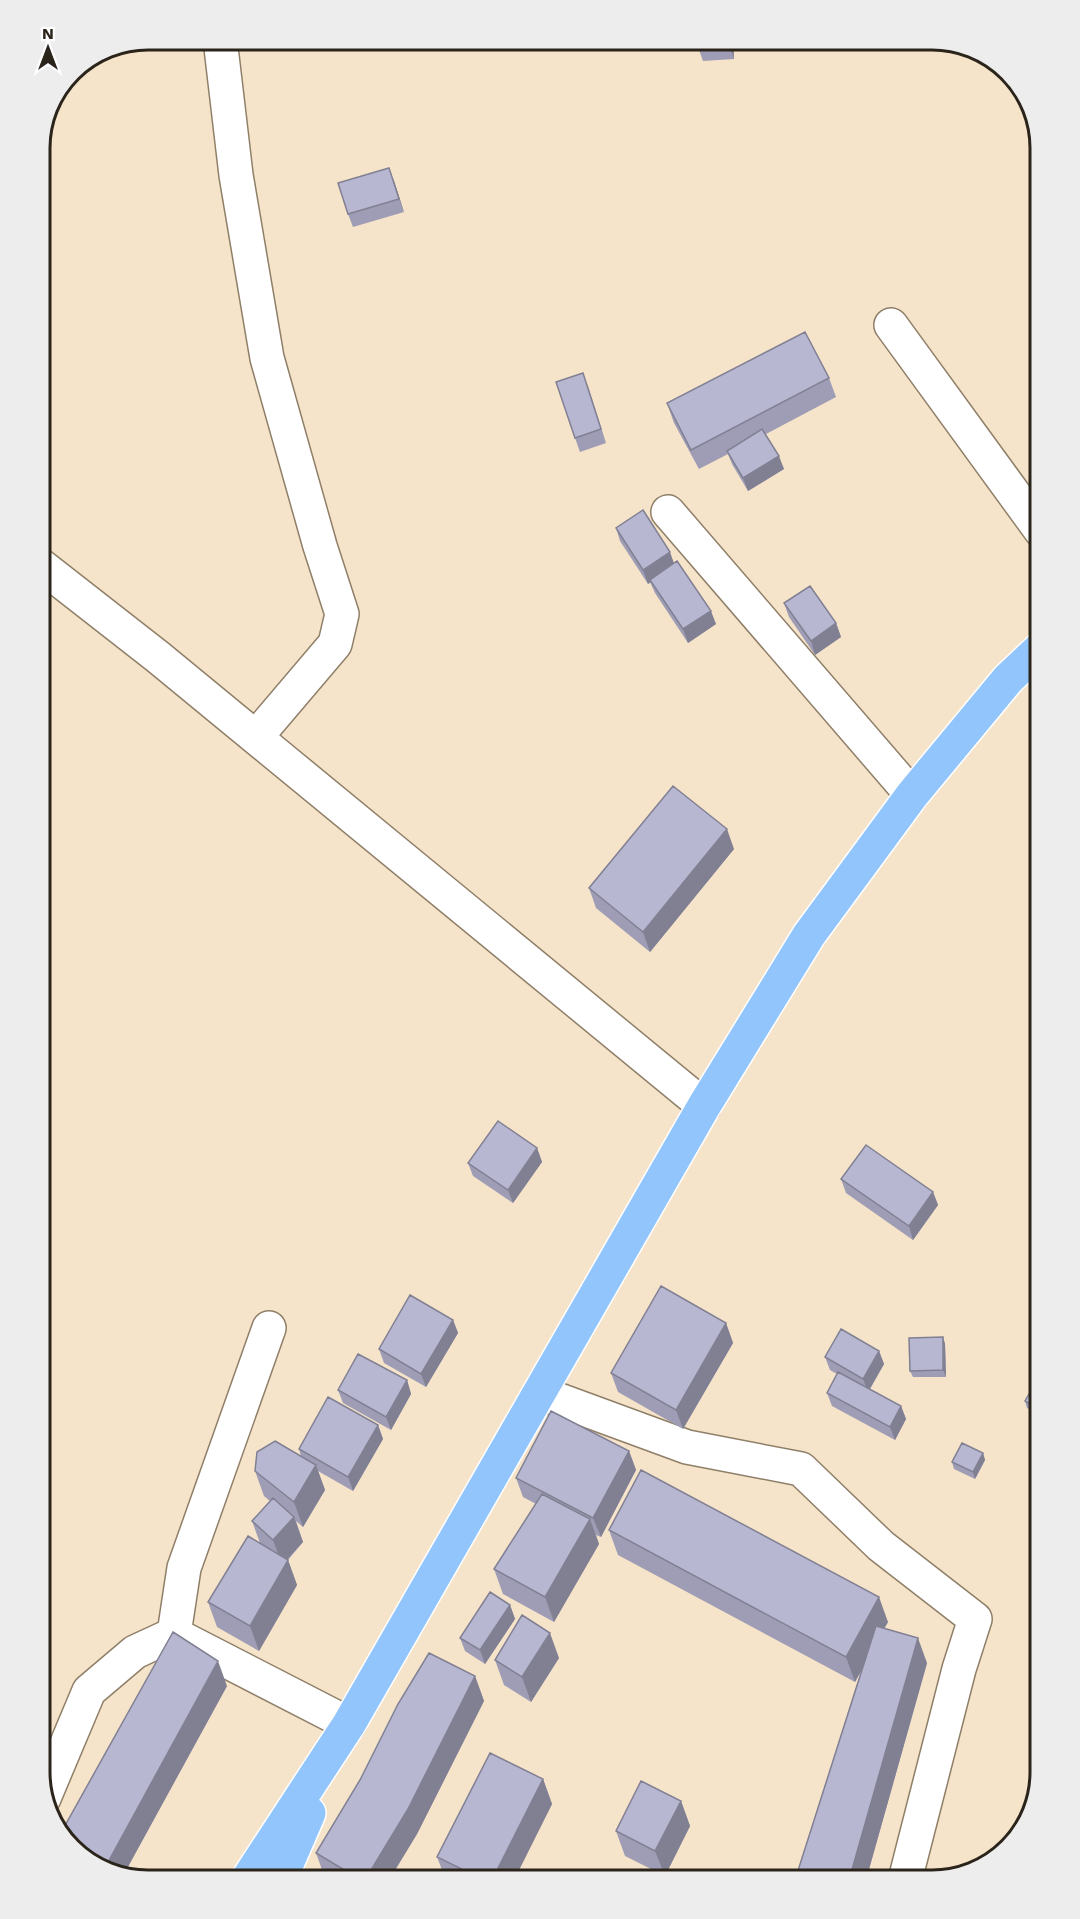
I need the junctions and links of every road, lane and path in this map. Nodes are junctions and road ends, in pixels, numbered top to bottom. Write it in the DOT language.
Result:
graph roads {
  1 [pos="221,50"];
  2 [pos="891,325"];
  3 [pos="668,512"];
  4 [pos="1030,516"];
  5 [pos="50,573"];
  6 [pos="1030,658"];
  7 [pos="256,736"];
  8 [pos="912,795"];
  9 [pos="704,1106"];
  10 [pos="269,1328"];
  11 [pos="540,1393"];
  12 [pos="174,1634"];
  13 [pos="349,1724"];
  14 [pos="51,1782"];
  15 [pos="254,1869"];
  16 [pos="285,1869"];
  17 [pos="908,1870"];
  1 -- 7 [label="street"];
  2 -- 4 [label="street"];
  3 -- 8 [label="street"];
  5 -- 7 [label="street"];
  6 -- 8 [label="main road"];
  7 -- 9 [label="street"];
  8 -- 9 [label="main road"];
  9 -- 11 [label="main road"];
  10 -- 12 [label="street"];
  11 -- 13 [label="main road"];
  11 -- 17 [label="street"];
  12 -- 13 [label="street"];
  12 -- 14 [label="street"];
  13 -- 15 [label="main road"];
  13 -- 16 [label="main road"];
}
